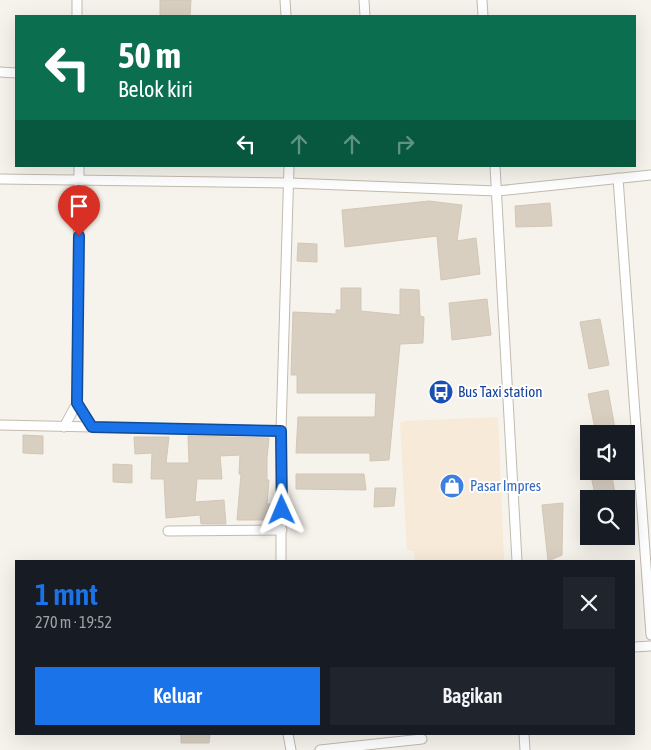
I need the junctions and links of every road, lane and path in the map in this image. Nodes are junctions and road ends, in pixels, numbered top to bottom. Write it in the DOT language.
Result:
graph roads {
  1 [pos="76,0"];
  2 [pos="285,0"];
  3 [pos="364,0"];
  4 [pos="482,0"];
  5 [pos="77,15"];
  6 [pos="286,15"];
  7 [pos="365,15"];
  8 [pos="483,15"];
  9 [pos="0,72"];
  10 [pos="15,73"];
  11 [pos="79,167"];
  12 [pos="289,167"];
  13 [pos="495,167"];
  14 [pos="651,175"];
  15 [pos="618,178"];
  16 [pos="0,179"];
  17 [pos="79,180"];
  18 [pos="290,184"];
  19 [pos="496,190"];
  20 [pos="77,403"];
  21 [pos="0,425"];
  22 [pos="64,427"];
  23 [pos="92,427"];
  24 [pos="281,431"];
  25 [pos="282,530"];
  26 [pos="168,531"];
  27 [pos="281,560"];
  28 [pos="517,560"];
  29 [pos="651,635"];
  30 [pos="651,646"];
  31 [pos="635,647"];
  32 [pos="288,735"];
  33 [pos="524,735"];
  34 [pos="422,739"];
  35 [pos="291,750"];
  36 [pos="320,750"];
  37 [pos="525,750"];
  1 -- 5 [label="street"];
  2 -- 6 [label="street"];
  3 -- 7 [label="street"];
  4 -- 8 [label="street"];
  9 -- 10 [label="street"];
  11 -- 17 [label="street"];
  12 -- 18 [label="street"];
  13 -- 19 [label="street"];
  14 -- 15 [label="street"];
  15 -- 19 [label="street"];
  15 -- 29 [label="street"];
  16 -- 17 [label="street"];
  17 -- 18 [label="street"];
  17 -- 20 [label="street"];
  18 -- 19 [label="street"];
  18 -- 24 [label="street"];
  19 -- 28 [label="street"];
  20 -- 22 [label="street"];
  20 -- 23 [label="street"];
  21 -- 22 [label="street"];
  22 -- 23 [label="street"];
  23 -- 24 [label="street"];
  24 -- 25 [label="street"];
  25 -- 26 [label="street"];
  25 -- 27 [label="street"];
  30 -- 31 [label="street"];
  32 -- 35 [label="street"];
  33 -- 37 [label="street"];
  34 -- 36 [label="street"];
}
